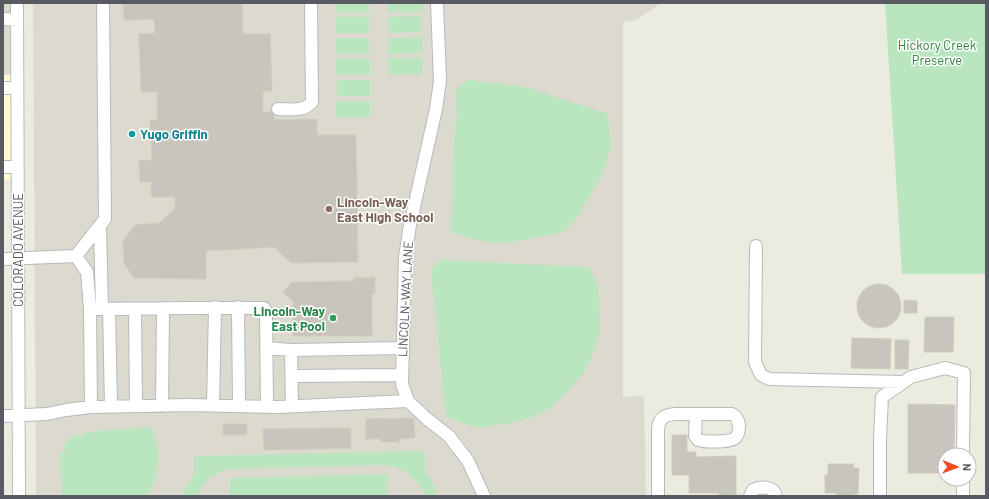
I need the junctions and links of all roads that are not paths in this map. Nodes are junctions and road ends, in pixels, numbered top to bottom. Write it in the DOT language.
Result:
graph roads {
  1 [pos="17,3"];
  2 [pos="103,3"];
  3 [pos="311,3"];
  4 [pos="437,3"];
  5 [pos="3,19"];
  6 [pos="17,20"];
  7 [pos="3,88"];
  8 [pos="17,88"];
  9 [pos="278,109"];
  10 [pos="3,167"];
  11 [pos="17,167"];
  12 [pos="100,226"];
  13 [pos="756,246"];
  14 [pos="76,256"];
  15 [pos="17,258"];
  16 [pos="3,259"];
  17 [pos="238,307"];
  18 [pos="163,308"];
  19 [pos="214,308"];
  20 [pos="101,309"];
  21 [pos="136,309"];
  22 [pos="266,348"];
  23 [pos="402,348"];
  24 [pos="291,350"];
  25 [pos="402,375"];
  26 [pos="292,376"];
  27 [pos="904,382"];
  28 [pos="408,401"];
  29 [pos="213,405"];
  30 [pos="239,405"];
  31 [pos="136,406"];
  32 [pos="162,406"];
  33 [pos="267,406"];
  34 [pos="292,406"];
  35 [pos="91,407"];
  36 [pos="111,407"];
  37 [pos="696,414"];
  38 [pos="3,416"];
  39 [pos="19,416"];
  40 [pos="963,447"];
  41 [pos="776,494"];
  42 [pos="19,496"];
  43 [pos="484,496"];
  44 [pos="658,496"];
  45 [pos="750,496"];
  46 [pos="880,496"];
  1 -- 6 [label="street, COLORADO AVENUE"];
  2 -- 12 [label="street"];
  3 -- 9 [label="street"];
  4 -- 23 [label="street, LINCOLN-WAY LANE"];
  5 -- 6 [label="street"];
  6 -- 8 [label="street, COLORADO AVENUE"];
  7 -- 8 [label="street"];
  8 -- 11 [label="street, COLORADO AVENUE"];
  10 -- 11 [label="street"];
  11 -- 15 [label="street, COLORADO AVENUE"];
  12 -- 14 [label="street"];
  12 -- 20 [label="street"];
  13 -- 27 [label="street"];
  14 -- 15 [label="street"];
  14 -- 20 [label="street"];
  15 -- 16 [label="street"];
  15 -- 39 [label="street, COLORADO AVENUE"];
  17 -- 19 [label="street"];
  17 -- 22 [label="street"];
  17 -- 30 [label="street"];
  18 -- 19 [label="street"];
  18 -- 21 [label="street"];
  18 -- 32 [label="street"];
  19 -- 29 [label="street"];
  20 -- 21 [label="street"];
  20 -- 35 [label="street"];
  20 -- 36 [label="street"];
  21 -- 31 [label="street"];
  22 -- 24 [label="street"];
  22 -- 33 [label="street"];
  23 -- 24 [label="street"];
  23 -- 25 [label="street, LINCOLN-WAY LANE"];
  24 -- 26 [label="street"];
  25 -- 26 [label="street"];
  25 -- 28 [label="street, LINCOLN-WAY LANE"];
  26 -- 34 [label="street"];
  27 -- 40 [label="street"];
  27 -- 46 [label="street"];
  28 -- 34 [label="street"];
  28 -- 43 [label="street, LINCOLN-WAY LANE"];
  29 -- 30 [label="street"];
  29 -- 32 [label="street"];
  30 -- 33 [label="street"];
  31 -- 32 [label="street"];
  31 -- 36 [label="street"];
  33 -- 34 [label="street"];
  35 -- 36 [label="street"];
  35 -- 39 [label="street"];
  37 -- 44 [label="street"];
  38 -- 39 [label="street"];
  39 -- 42 [label="street, COLORADO AVENUE"];
  41 -- 45 [label="street"];
}
